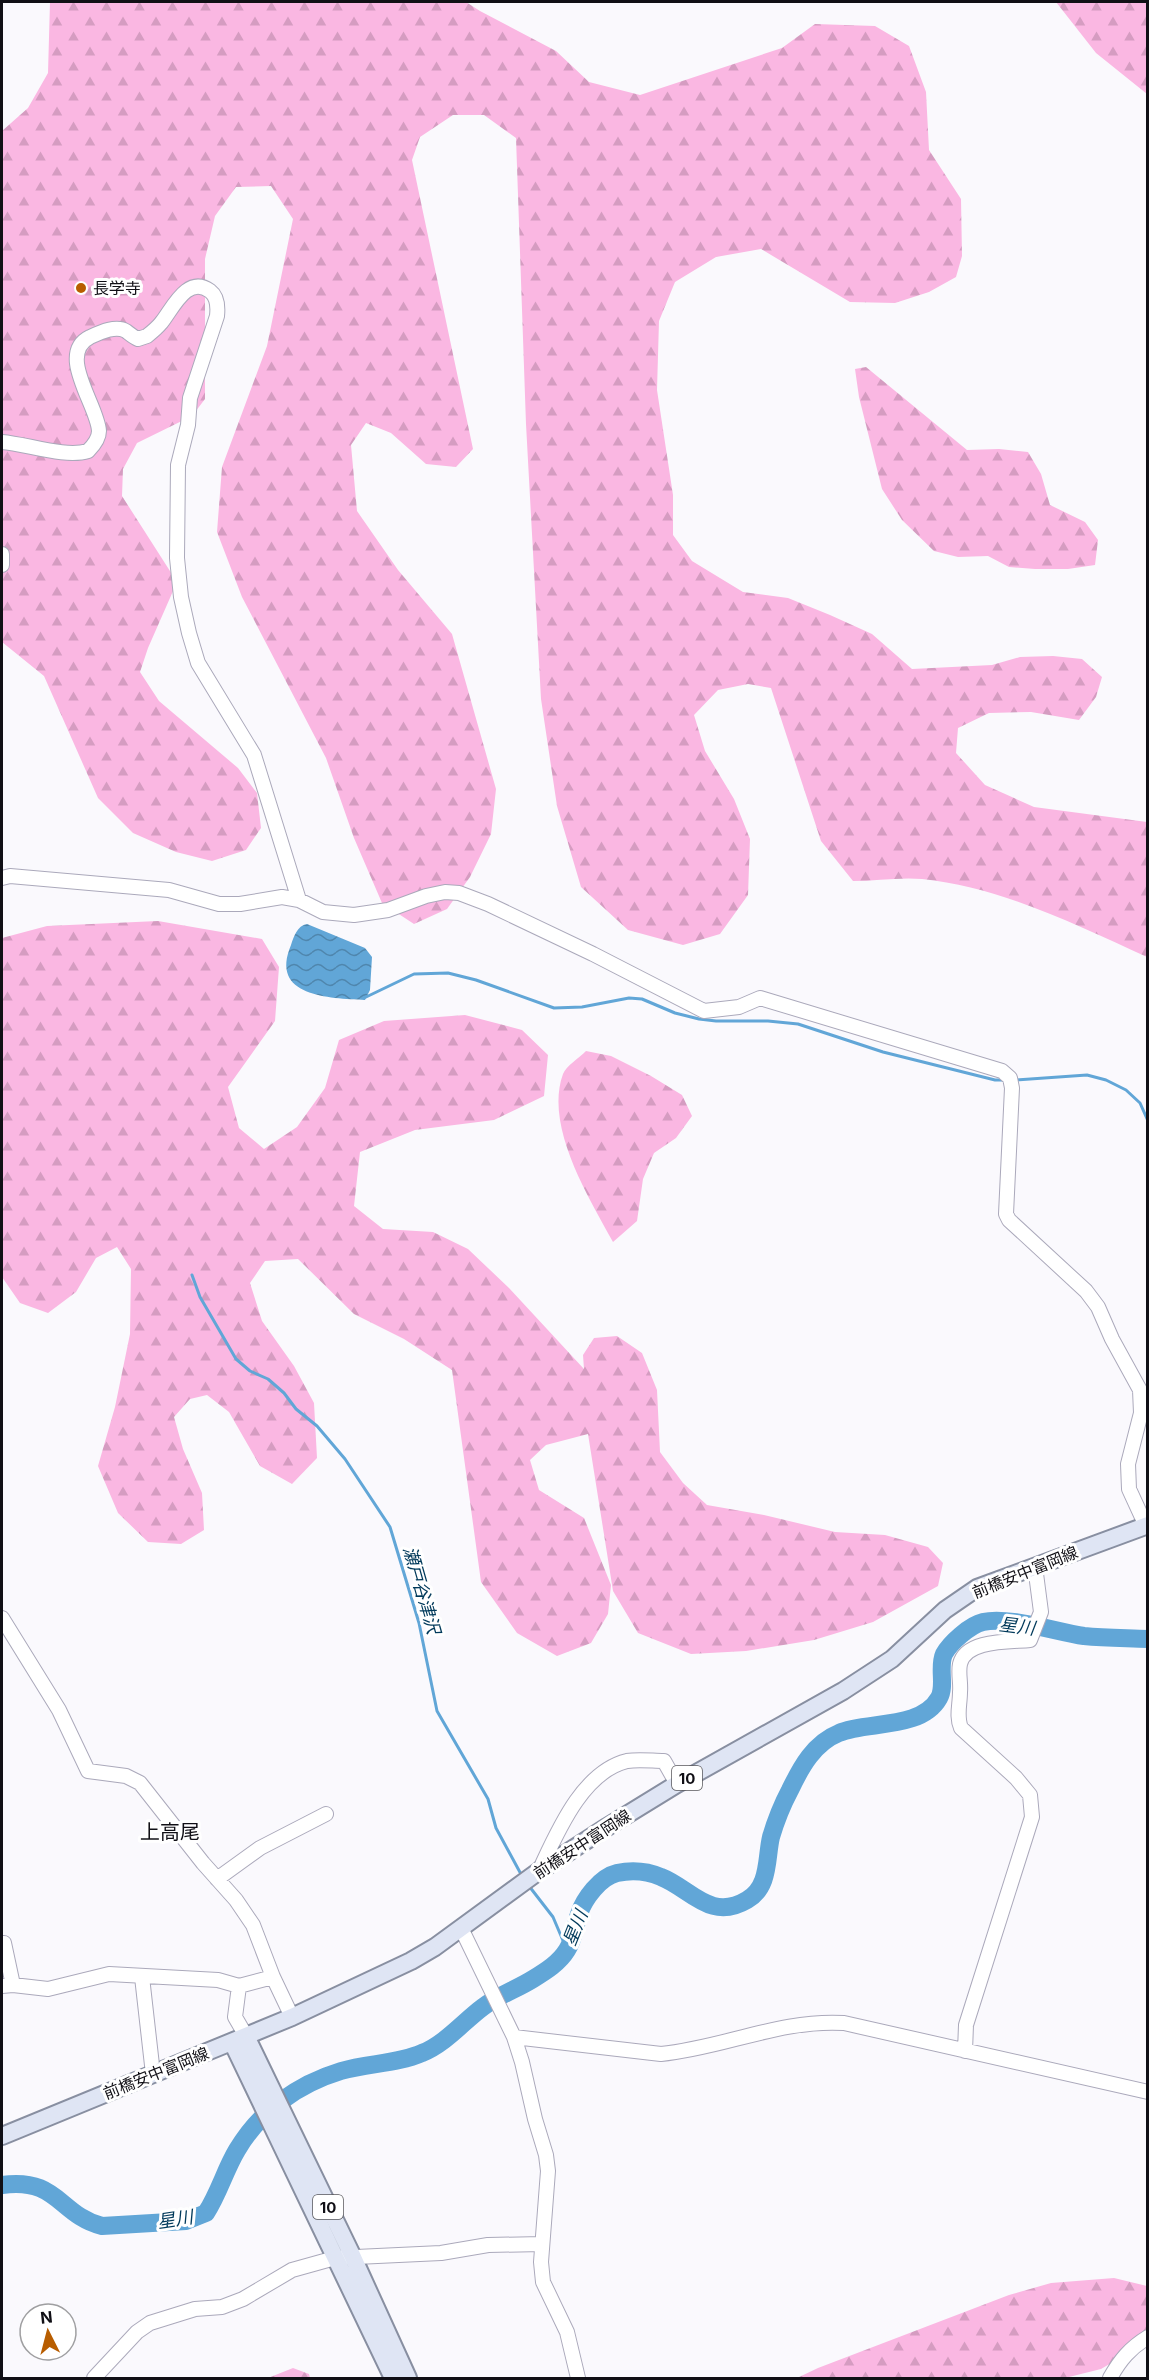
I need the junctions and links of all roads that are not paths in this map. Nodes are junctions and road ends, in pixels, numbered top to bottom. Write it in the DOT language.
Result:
graph roads {
  1 [pos="2,442"];
  2 [pos="2,554"];
  3 [pos="2,565"];
  4 [pos="2,878"];
  5 [pos="299,900"];
  6 [pos="1147,1526"];
  7 [pos="1035,1566"];
  8 [pos="2,1618"];
  9 [pos="677,1784"];
  10 [pos="326,1814"];
  11 [pos="539,1870"];
  12 [pos="217,1879"];
  13 [pos="461,1928"];
  14 [pos="2,1943"];
  15 [pos="142,1977"];
  16 [pos="273,1977"];
  17 [pos="7,1986"];
  18 [pos="239,1986"];
  19 [pos="291,2017"];
  20 [pos="514,2037"];
  21 [pos="239,2039"];
  22 [pos="964,2051"];
  23 [pos="153,2074"];
  24 [pos="1148,2092"];
  25 [pos="2,2136"];
  26 [pos="542,2244"];
  27 [pos="352,2255"];
  28 [pos="335,2258"];
  29 [pos="1148,2337"];
  30 [pos="94,2379"];
  31 [pos="393,2379"];
  32 [pos="408,2379"];
  33 [pos="578,2379"];
  34 [pos="1110,2379"];
  1 -- 5 [label="street"];
  2 -- 3 [label="street"];
  4 -- 5 [label="street"];
  5 -- 6 [label="street"];
  6 -- 7 [label="main road, 前橋安中富岡線 / 10"];
  7 -- 9 [label="main road, 前橋安中富岡線 / 10"];
  7 -- 22 [label="street"];
  8 -- 12 [label="street"];
  9 -- 11 [label="main road, 前橋安中富岡線 / 10"];
  9 -- 11 [label="street"];
  10 -- 12 [label="street"];
  11 -- 13 [label="main road, 前橋安中富岡線 / 10"];
  12 -- 16 [label="street"];
  13 -- 19 [label="main road, 前橋安中富岡線 / 10"];
  13 -- 20 [label="street"];
  14 -- 17 [label="street"];
  15 -- 17 [label="street"];
  15 -- 18 [label="street"];
  15 -- 23 [label="street"];
  16 -- 18 [label="street"];
  16 -- 19 [label="street"];
  18 -- 21 [label="street"];
  19 -- 21 [label="main road, 前橋安中富岡線 / 10"];
  20 -- 22 [label="street"];
  20 -- 26 [label="street"];
  21 -- 23 [label="main road, 前橋安中富岡線 / 10"];
  21 -- 27 [label="main road, 10"];
  21 -- 28 [label="main road, 10"];
  22 -- 24 [label="street"];
  23 -- 25 [label="main road, 前橋安中富岡線 / 10"];
  26 -- 27 [label="street"];
  26 -- 33 [label="street"];
  27 -- 28 [label="street"];
  27 -- 32 [label="main road, 10"];
  28 -- 30 [label="street"];
  28 -- 31 [label="main road, 10"];
  29 -- 34 [label="street"];
}
